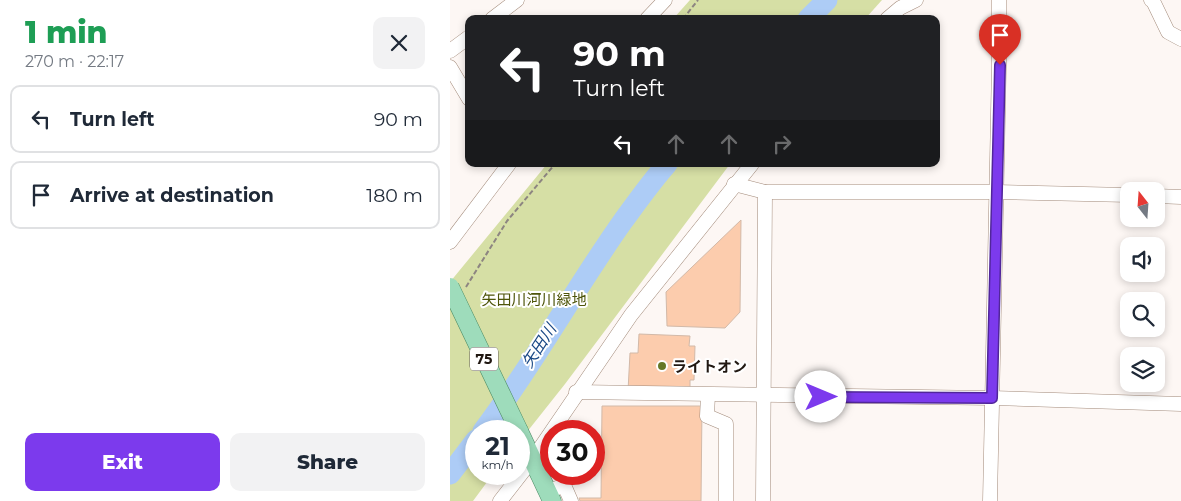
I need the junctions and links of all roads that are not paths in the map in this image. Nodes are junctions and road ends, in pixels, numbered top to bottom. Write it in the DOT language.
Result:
graph roads {
  1 [pos="516,0"];
  2 [pos="665,0"];
  3 [pos="916,0"];
  4 [pos="999,0"];
  5 [pos="1150,0"];
  6 [pos="497,15"];
  7 [pos="651,15"];
  8 [pos="892,15"];
  9 [pos="1181,38"];
  10 [pos="465,40"];
  11 [pos="450,52"];
  12 [pos="450,67"];
  13 [pos="465,92"];
  14 [pos="505,167"];
  15 [pos="749,167"];
  16 [pos="734,184"];
  17 [pos="765,192"];
  18 [pos="997,192"];
  19 [pos="1120,196"];
  20 [pos="1165,196"];
  21 [pos="1181,197"];
  22 [pos="450,242"];
  23 [pos="458,287"];
  24 [pos="576,392"];
  25 [pos="708,395"];
  26 [pos="764,396"];
  27 [pos="992,398"];
  28 [pos="1181,404"];
  29 [pos="514,420"];
  30 [pos="530,455"];
  31 [pos="510,485"];
  32 [pos="550,497"];
  33 [pos="500,501"];
  34 [pos="571,501"];
  35 [pos="726,501"];
  36 [pos="763,501"];
  37 [pos="990,501"];
  1 -- 6 [label="street"];
  2 -- 7 [label="street"];
  3 -- 8 [label="street"];
  4 -- 18 [label="street"];
  5 -- 9 [label="street"];
  10 -- 11 [label="street"];
  12 -- 13 [label="street"];
  14 -- 22 [label="street"];
  15 -- 16 [label="street"];
  16 -- 17 [label="street"];
  16 -- 24 [label="street"];
  17 -- 18 [label="street"];
  17 -- 26 [label="street"];
  18 -- 19 [label="street"];
  18 -- 27 [label="street"];
  20 -- 21 [label="street"];
  23 -- 29 [label="main road, 75, bridge"];
  24 -- 25 [label="street"];
  24 -- 30 [label="street"];
  25 -- 26 [label="street"];
  25 -- 35 [label="street"];
  26 -- 27 [label="street"];
  26 -- 36 [label="street"];
  27 -- 28 [label="street"];
  27 -- 37 [label="street"];
  30 -- 32 [label="main road, 75"];
  31 -- 33 [label="street"];
  32 -- 34 [label="street"];
}
